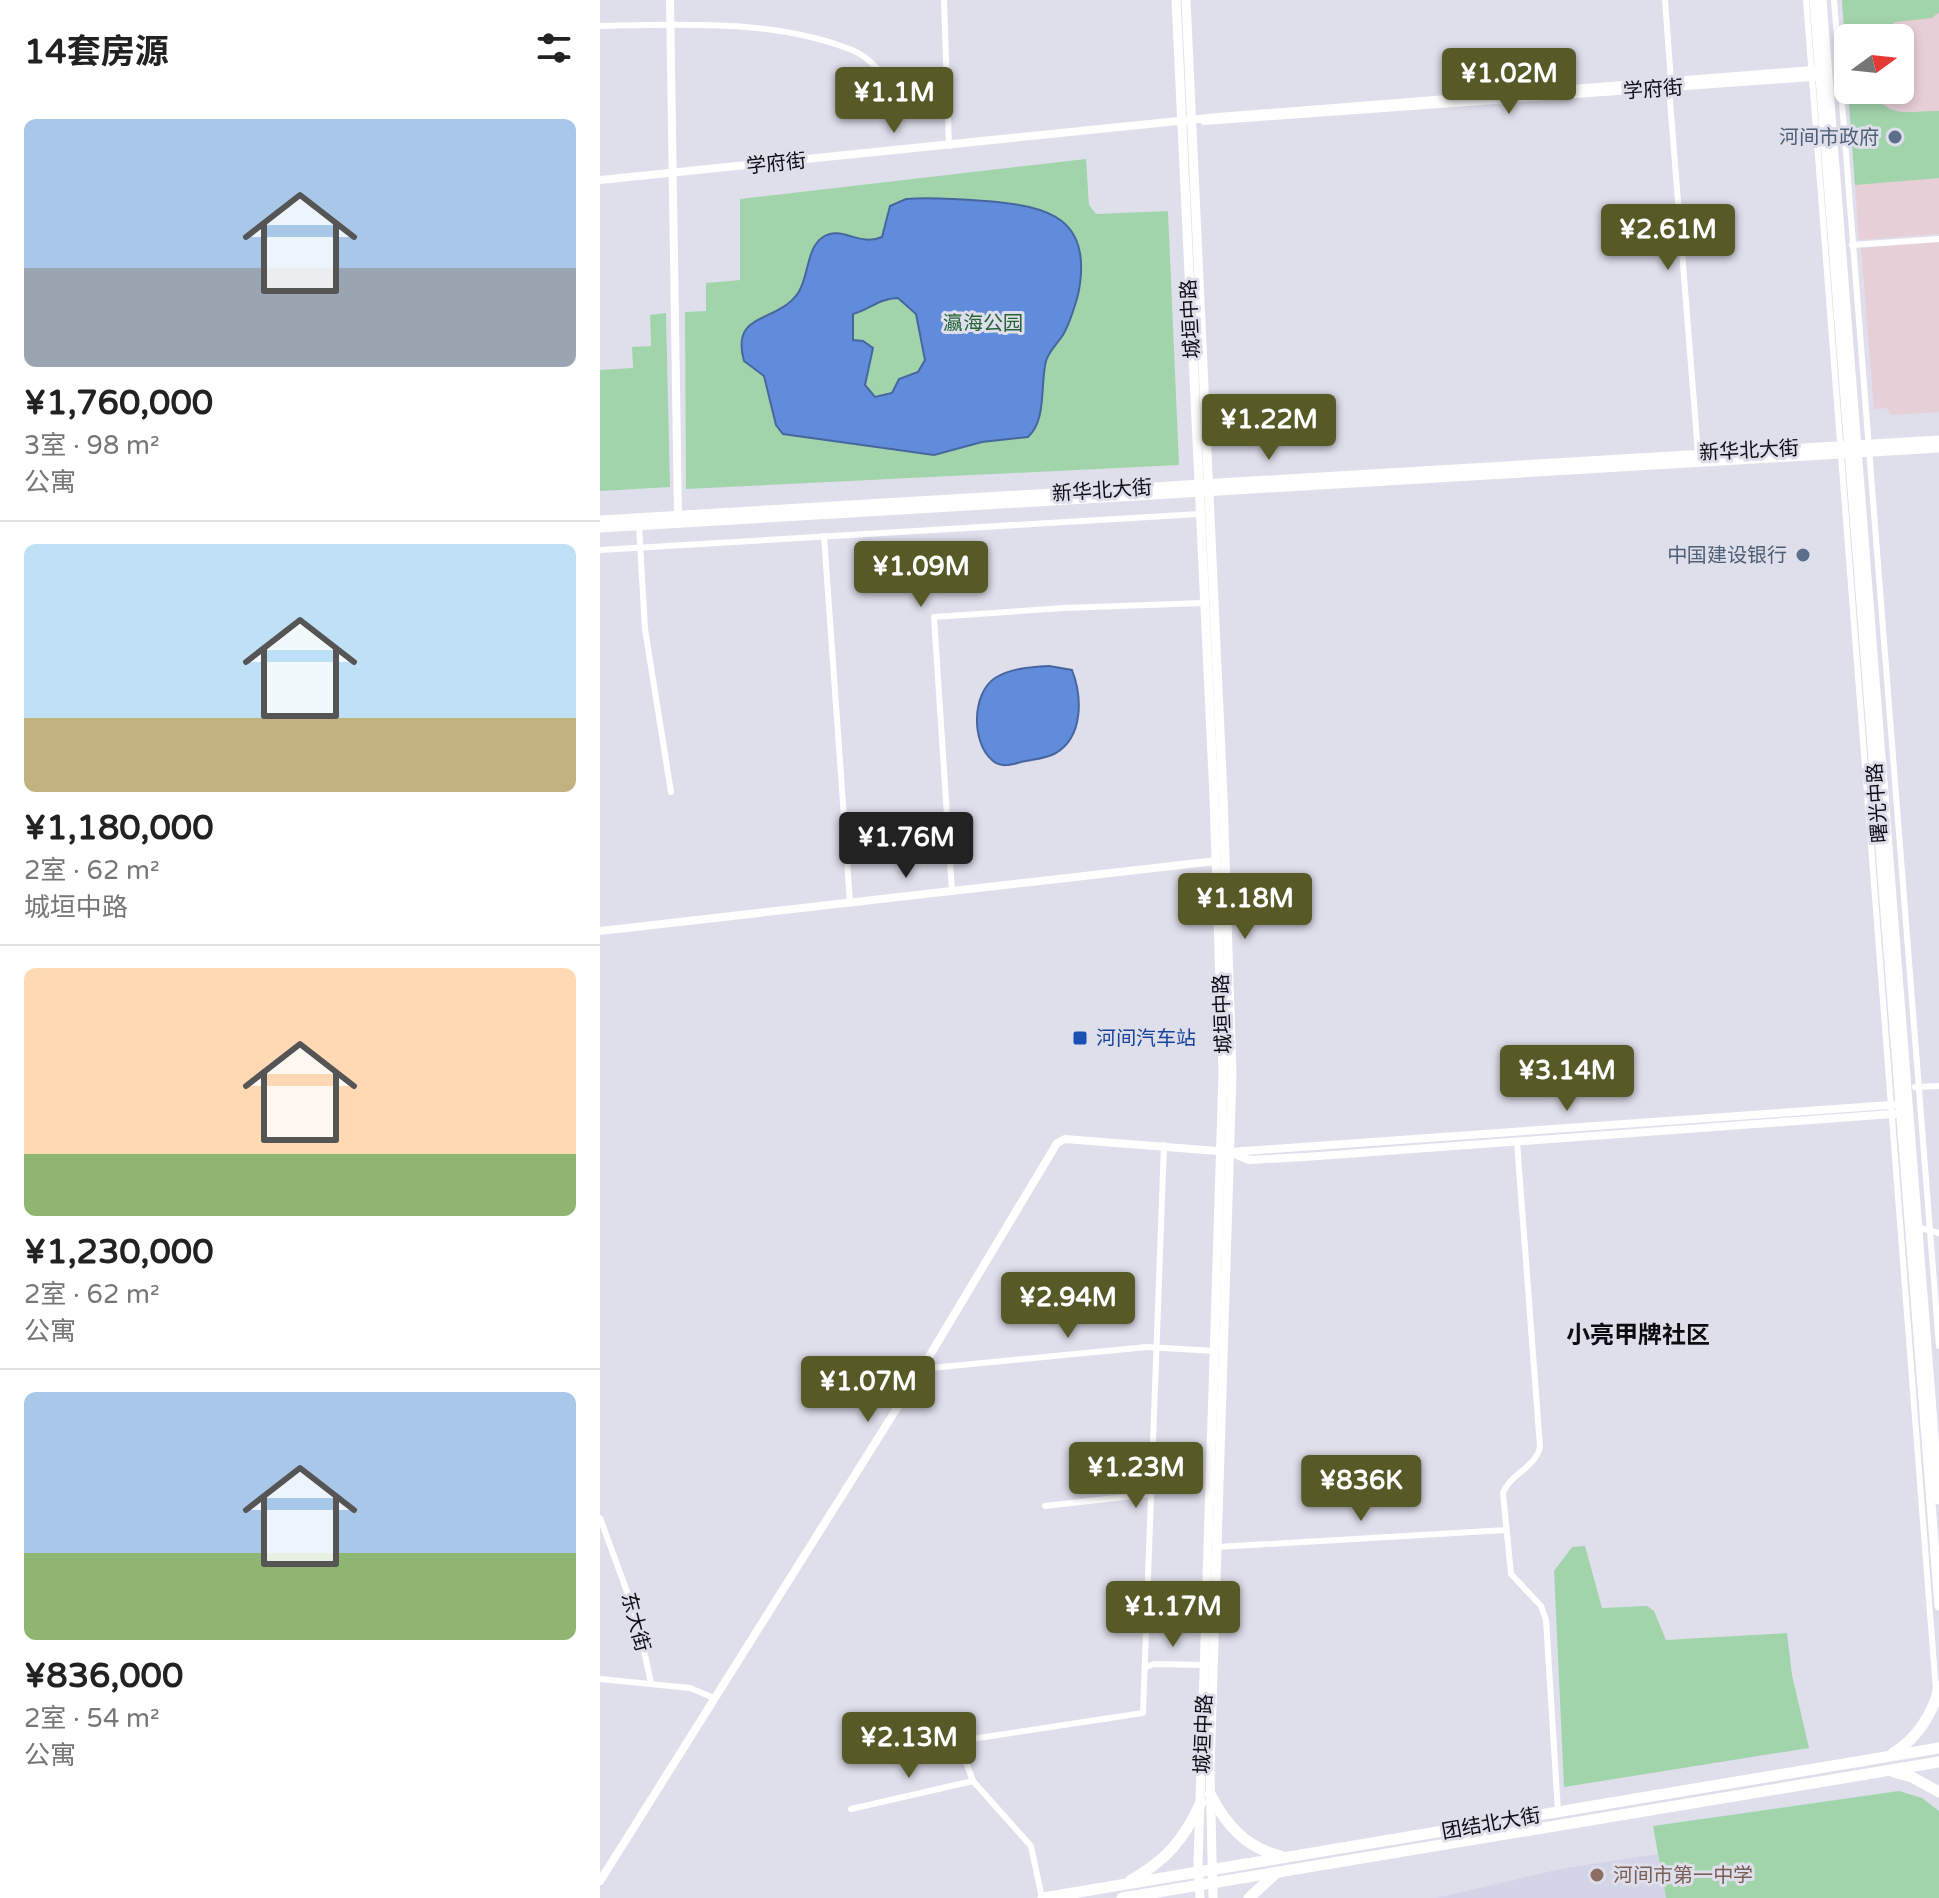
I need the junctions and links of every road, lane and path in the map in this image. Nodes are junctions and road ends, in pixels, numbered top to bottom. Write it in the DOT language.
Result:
graph roads {
  1 [pos="670,0"];
  2 [pos="944,0"];
  3 [pos="1176,0"];
  4 [pos="1186,0"];
  5 [pos="1665,0"];
  6 [pos="1806,0"];
  7 [pos="1814,0"];
  8 [pos="1822,0"];
  9 [pos="1834,0"];
  10 [pos="671,24"];
  11 [pos="600,26"];
  12 [pos="1820,73"];
  13 [pos="1670,84"];
  14 [pos="947,99"];
  15 [pos="1186,121"];
  16 [pos="949,146"];
  17 [pos="673,173"];
  18 [pos="600,180"];
  19 [pos="1939,239"];
  20 [pos="1852,245"];
  21 [pos="1939,440"];
  22 [pos="1939,448"];
  23 [pos="1854,449"];
  24 [pos="1698,453"];
  25 [pos="1209,487"];
  26 [pos="1198,488"];
  27 [pos="1199,514"];
  28 [pos="678,516"];
  29 [pos="600,520"];
  30 [pos="639,526"];
  31 [pos="600,528"];
  32 [pos="824,536"];
  33 [pos="640,548"];
  34 [pos="600,550"];
  35 [pos="1203,603"];
  36 [pos="671,792"];
  37 [pos="1216,861"];
  38 [pos="952,892"];
  39 [pos="850,902"];
  40 [pos="600,931"];
  41 [pos="1918,1086"];
  42 [pos="1939,1086"];
  43 [pos="1907,1087"];
  44 [pos="1900,1109"];
  45 [pos="1517,1142"];
  46 [pos="1164,1145"];
  47 [pos="1225,1151"];
  48 [pos="1917,1227"];
  49 [pos="1930,1230"];
  50 [pos="1939,1233"];
  51 [pos="1939,1346"];
  52 [pos="1155,1348"];
  53 [pos="1215,1351"];
  54 [pos="921,1369"];
  55 [pos="1151,1494"];
  56 [pos="1939,1500"];
  57 [pos="1045,1506"];
  58 [pos="600,1518"];
  59 [pos="1506,1530"];
  60 [pos="1217,1547"];
  61 [pos="1939,1606"];
  62 [pos="1205,1665"];
  63 [pos="1146,1667"];
  64 [pos="600,1679"];
  65 [pos="651,1683"];
  66 [pos="1939,1687"];
  67 [pos="714,1698"];
  68 [pos="1936,1700"];
  69 [pos="1939,1748"];
  70 [pos="1875,1758"];
  71 [pos="1939,1762"];
  72 [pos="1881,1771"];
  73 [pos="973,1781"];
  74 [pos="1939,1792"];
  75 [pos="1205,1798"];
  76 [pos="851,1809"];
  77 [pos="1558,1811"];
  78 [pos="1286,1857"];
  79 [pos="1204,1871"];
  80 [pos="1279,1872"];
  81 [pos="600,1881"];
  82 [pos="1205,1884"];
  83 [pos="1119,1885"];
  84 [pos="1043,1898"];
  85 [pos="1123,1898"];
  86 [pos="1200,1898"];
  87 [pos="1213,1898"];
  88 [pos="1249,1898"];
  1 -- 10 [label="street"];
  2 -- 14 [label="street"];
  3 -- 15 [label="main road, 城垣中路"];
  4 -- 15 [label="main road, 城垣中路"];
  5 -- 13 [label="street"];
  6 -- 12 [label="street"];
  7 -- 12 [label="main road, 曙光中路"];
  8 -- 12 [label="main road, 曙光中路"];
  9 -- 20 [label="street"];
  10 -- 11 [label="street"];
  10 -- 14 [label="street"];
  10 -- 17 [label="street"];
  12 -- 13 [label="street, 学府街"];
  12 -- 23 [label="main road, 曙光中路"];
  12 -- 23 [label="street"];
  13 -- 15 [label="street, 学府街"];
  13 -- 24 [label="street"];
  14 -- 16 [label="street"];
  15 -- 16 [label="street, 学府街"];
  15 -- 25 [label="main road, 城垣中路"];
  15 -- 26 [label="main road, 城垣中路"];
  16 -- 17 [label="street, 学府街"];
  17 -- 18 [label="street, 学府街"];
  17 -- 28 [label="street"];
  19 -- 20 [label="street"];
  20 -- 23 [label="street"];
  21 -- 23 [label="main road, 新华北大街"];
  22 -- 23 [label="main road, 新华北大街"];
  23 -- 24 [label="main road, 新华北大街"];
  23 -- 25 [label="main road, 新华北大街"];
  23 -- 41 [label="street"];
  23 -- 43 [label="main road, 曙光中路"];
  23 -- 44 [label="main road, 曙光中路"];
  24 -- 25 [label="main road, 新华北大街"];
  25 -- 26 [label="main road, 新华北大街"];
  25 -- 47 [label="main road, 城垣中路"];
  26 -- 27 [label="main road, 城垣中路"];
  26 -- 28 [label="main road, 新华北大街"];
  26 -- 30 [label="main road, 新华北大街"];
  27 -- 32 [label="street"];
  27 -- 35 [label="main road, 城垣中路"];
  28 -- 29 [label="main road, 新华北大街"];
  30 -- 31 [label="main road, 新华北大街"];
  30 -- 33 [label="street"];
  32 -- 33 [label="street"];
  32 -- 39 [label="street"];
  33 -- 34 [label="street"];
  33 -- 36 [label="street"];
  35 -- 37 [label="main road, 城垣中路"];
  35 -- 38 [label="street"];
  37 -- 38 [label="street"];
  37 -- 47 [label="main road, 城垣中路"];
  38 -- 39 [label="street"];
  39 -- 40 [label="street"];
  41 -- 42 [label="street"];
  41 -- 43 [label="street"];
  41 -- 49 [label="street"];
  43 -- 44 [label="main road, 曙光中路"];
  44 -- 45 [label="street"];
  44 -- 47 [label="street"];
  44 -- 48 [label="main road, 曙光中路"];
  44 -- 61 [label="main road, 曙光中路"];
  44 -- 68 [label="street"];
  45 -- 47 [label="street"];
  45 -- 59 [label="street"];
  46 -- 47 [label="street"];
  46 -- 52 [label="street"];
  46 -- 54 [label="street"];
  47 -- 53 [label="main road, 城垣中路"];
  47 -- 60 [label="main road, 城垣中路"];
  48 -- 49 [label="street"];
  48 -- 56 [label="main road, 曙光中路"];
  49 -- 50 [label="street"];
  49 -- 51 [label="street"];
  52 -- 53 [label="street"];
  52 -- 54 [label="street"];
  52 -- 55 [label="street"];
  53 -- 62 [label="main road, 城垣中路"];
  54 -- 67 [label="street"];
  55 -- 57 [label="street"];
  55 -- 63 [label="street"];
  58 -- 65 [label="street, 东大街"];
  59 -- 60 [label="street"];
  59 -- 77 [label="street"];
  60 -- 75 [label="main road, 城垣中路"];
  62 -- 63 [label="street"];
  62 -- 75 [label="main road, 城垣中路"];
  63 -- 73 [label="street"];
  64 -- 65 [label="street"];
  65 -- 67 [label="street"];
  66 -- 68 [label="highway"];
  67 -- 81 [label="street"];
  68 -- 70 [label="highway"];
  69 -- 70 [label="highway, 团结北大街"];
  70 -- 77 [label="highway, 团结北大街"];
  71 -- 72 [label="highway, 团结北大街"];
  72 -- 74 [label="highway"];
  72 -- 80 [label="highway, 团结北大街"];
  73 -- 76 [label="street"];
  73 -- 84 [label="street"];
  75 -- 78 [label="highway"];
  75 -- 79 [label="main road, 城垣中路"];
  75 -- 83 [label="highway"];
  77 -- 78 [label="highway, 团结北大街"];
  78 -- 79 [label="highway, 团结北大街"];
  79 -- 82 [label="main road, 城垣中路"];
  79 -- 83 [label="highway, 团结北大街"];
  80 -- 82 [label="highway, 团结北大街"];
  80 -- 88 [label="highway"];
  82 -- 85 [label="highway, 团结北大街"];
  82 -- 86 [label="main road"];
  82 -- 87 [label="main road"];
  83 -- 84 [label="highway, 团结北大街"];
}
